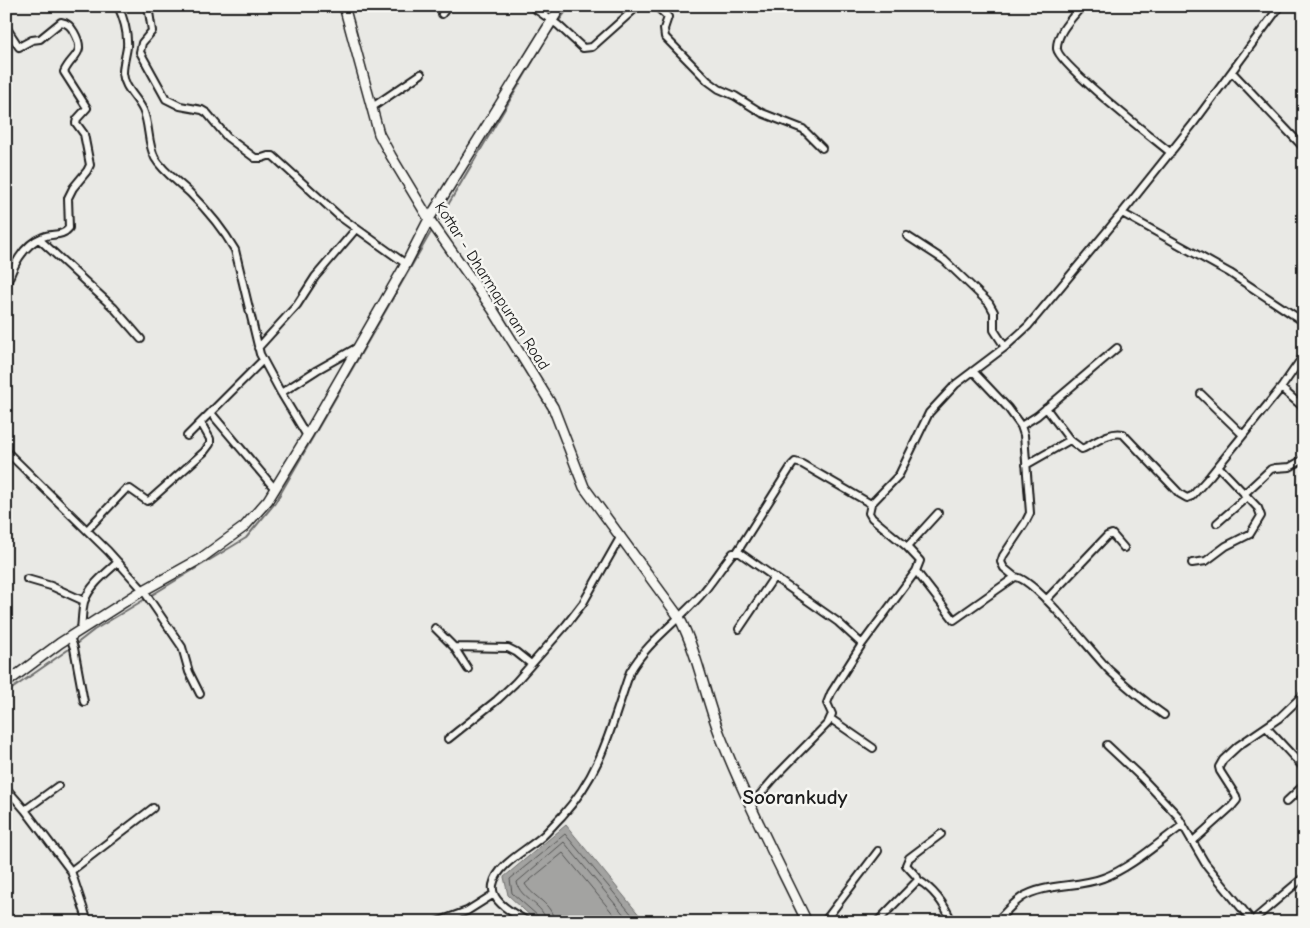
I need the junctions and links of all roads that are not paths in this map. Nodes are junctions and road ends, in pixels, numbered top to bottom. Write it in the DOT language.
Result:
graph roads {
  1 [pos="118,6"];
  2 [pos="148,6"];
  3 [pos="344,6"];
  4 [pos="448,6"];
  5 [pos="531,6"];
  6 [pos="561,6"];
  7 [pos="638,6"];
  8 [pos="656,6"];
  9 [pos="1082,6"];
  10 [pos="1280,6"];
  11 [pos="442,14"];
  12 [pos="554,23"];
  13 [pos="6,27"];
  14 [pos="1232,72"];
  15 [pos="421,74"];
  16 [pos="371,108"];
  17 [pos="822,148"];
  18 [pos="1304,148"];
  19 [pos="1171,152"];
  20 [pos="1122,213"];
  21 [pos="429,219"];
  22 [pos="356,229"];
  23 [pos="908,236"];
  24 [pos="39,239"];
  25 [pos="406,264"];
  26 [pos="6,286"];
  27 [pos="1304,322"];
  28 [pos="141,339"];
  29 [pos="358,347"];
  30 [pos="1005,347"];
  31 [pos="258,348"];
  32 [pos="1117,348"];
  33 [pos="1304,355"];
  34 [pos="262,360"];
  35 [pos="973,371"];
  36 [pos="1281,388"];
  37 [pos="281,393"];
  38 [pos="1201,394"];
  39 [pos="1046,408"];
  40 [pos="1304,408"];
  41 [pos="211,413"];
  42 [pos="201,423"];
  43 [pos="1021,426"];
  44 [pos="1244,435"];
  45 [pos="188,436"];
  46 [pos="307,436"];
  47 [pos="1070,440"];
  48 [pos="6,451"];
  49 [pos="1304,459"];
  50 [pos="1026,465"];
  51 [pos="1218,466"];
  52 [pos="275,489"];
  53 [pos="1245,496"];
  54 [pos="871,504"];
  55 [pos="938,513"];
  56 [pos="1217,523"];
  57 [pos="87,530"];
  58 [pos="620,536"];
  59 [pos="907,547"];
  60 [pos="1124,548"];
  61 [pos="737,552"];
  62 [pos="118,562"];
  63 [pos="1192,563"];
  64 [pos="916,571"];
  65 [pos="774,577"];
  66 [pos="1015,577"];
  67 [pos="27,579"];
  68 [pos="146,594"];
  69 [pos="1046,600"];
  70 [pos="84,601"];
  71 [pos="679,617"];
  72 [pos="435,628"];
  73 [pos="739,629"];
  74 [pos="80,630"];
  75 [pos="71,638"];
  76 [pos="862,644"];
  77 [pos="454,647"];
  78 [pos="532,664"];
  79 [pos="468,669"];
  80 [pos="6,683"];
  81 [pos="200,694"];
  82 [pos="1304,694"];
  83 [pos="84,702"];
  84 [pos="1164,715"];
  85 [pos="831,719"];
  86 [pos="1267,728"];
  87 [pos="448,739"];
  88 [pos="1107,745"];
  89 [pos="873,748"];
  90 [pos="1304,768"];
  91 [pos="1304,784"];
  92 [pos="58,786"];
  93 [pos="6,788"];
  94 [pos="1286,802"];
  95 [pos="751,805"];
  96 [pos="153,808"];
  97 [pos="25,810"];
  98 [pos="1183,825"];
  99 [pos="941,834"];
  100 [pos="1192,842"];
  101 [pos="878,851"];
  102 [pos="71,871"];
  103 [pos="1304,876"];
  104 [pos="918,880"];
  105 [pos="494,894"];
  106 [pos="1252,921"];
  107 [pos="88,922"];
  108 [pos="437,922"];
  109 [pos="528,922"];
  110 [pos="807,922"];
  111 [pos="824,922"];
  112 [pos="877,922"];
  113 [pos="952,922"];
  114 [pos="996,922"];
  1 -- 31 [label="street"];
  2 -- 22 [label="street"];
  3 -- 16 [label="main road, Kottar - Dharmapuram Road"];
  4 -- 11 [label="street"];
  5 -- 12 [label="street"];
  6 -- 12 [label="main road"];
  7 -- 12 [label="street"];
  8 -- 17 [label="street"];
  9 -- 19 [label="street"];
  10 -- 14 [label="street"];
  12 -- 21 [label="main road"];
  13 -- 24 [label="street"];
  14 -- 18 [label="street"];
  14 -- 19 [label="street"];
  15 -- 16 [label="street"];
  16 -- 21 [label="main road, Kottar - Dharmapuram Road"];
  19 -- 20 [label="street"];
  20 -- 27 [label="street"];
  20 -- 30 [label="street"];
  21 -- 25 [label="main road"];
  21 -- 58 [label="main road, Kottar - Dharmapuram Road"];
  22 -- 25 [label="street"];
  22 -- 31 [label="street"];
  23 -- 30 [label="street"];
  24 -- 26 [label="street"];
  24 -- 28 [label="street"];
  25 -- 29 [label="main road"];
  29 -- 37 [label="street"];
  29 -- 46 [label="main road"];
  30 -- 35 [label="street"];
  31 -- 34 [label="street"];
  32 -- 39 [label="street"];
  33 -- 36 [label="street"];
  34 -- 37 [label="street"];
  34 -- 41 [label="street"];
  35 -- 43 [label="street"];
  35 -- 54 [label="street"];
  36 -- 40 [label="street"];
  36 -- 44 [label="street"];
  37 -- 46 [label="street"];
  38 -- 44 [label="street"];
  39 -- 43 [label="street"];
  39 -- 47 [label="street"];
  41 -- 42 [label="street"];
  41 -- 52 [label="street"];
  42 -- 45 [label="street"];
  42 -- 57 [label="street"];
  43 -- 50 [label="street"];
  44 -- 51 [label="street"];
  46 -- 52 [label="main road"];
  47 -- 50 [label="street"];
  47 -- 51 [label="street"];
  48 -- 57 [label="street"];
  49 -- 53 [label="street"];
  50 -- 66 [label="street"];
  51 -- 53 [label="street"];
  52 -- 68 [label="main road"];
  53 -- 56 [label="street"];
  53 -- 63 [label="street"];
  54 -- 59 [label="street"];
  54 -- 61 [label="street"];
  55 -- 59 [label="street"];
  57 -- 62 [label="street"];
  58 -- 71 [label="main road, Kottar - Dharmapuram Road"];
  58 -- 78 [label="street"];
  59 -- 64 [label="street"];
  60 -- 69 [label="street"];
  61 -- 65 [label="street"];
  61 -- 71 [label="street"];
  62 -- 68 [label="street"];
  62 -- 70 [label="street"];
  64 -- 66 [label="street"];
  64 -- 76 [label="street"];
  65 -- 73 [label="street"];
  65 -- 76 [label="street"];
  66 -- 69 [label="street"];
  67 -- 70 [label="street"];
  68 -- 74 [label="main road"];
  68 -- 81 [label="street"];
  69 -- 84 [label="street"];
  70 -- 74 [label="street"];
  71 -- 95 [label="main road, Kottar - Dharmapuram Road"];
  71 -- 105 [label="street"];
  72 -- 77 [label="street"];
  74 -- 75 [label="main road"];
  75 -- 80 [label="main road"];
  75 -- 83 [label="street"];
  76 -- 85 [label="street"];
  77 -- 78 [label="street"];
  77 -- 79 [label="street"];
  78 -- 87 [label="street"];
  82 -- 86 [label="street"];
  85 -- 89 [label="street"];
  85 -- 95 [label="street"];
  86 -- 90 [label="street"];
  86 -- 100 [label="street"];
  88 -- 98 [label="street"];
  91 -- 94 [label="street"];
  92 -- 97 [label="street"];
  93 -- 97 [label="street"];
  95 -- 110 [label="main road, Kottar - Dharmapuram Road"];
  96 -- 102 [label="street"];
  97 -- 102 [label="street"];
  98 -- 100 [label="street"];
  98 -- 114 [label="street"];
  99 -- 104 [label="street"];
  100 -- 106 [label="street"];
  101 -- 111 [label="street"];
  102 -- 107 [label="street"];
  103 -- 106 [label="street"];
  104 -- 112 [label="street"];
  104 -- 113 [label="street"];
  105 -- 108 [label="street"];
  105 -- 109 [label="street"];
}
